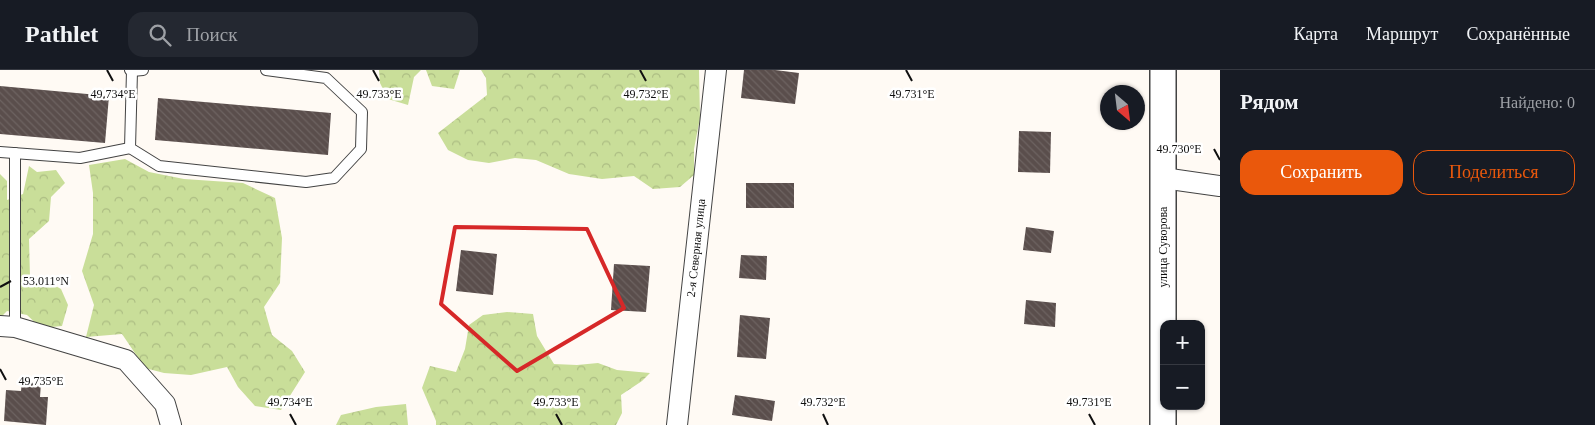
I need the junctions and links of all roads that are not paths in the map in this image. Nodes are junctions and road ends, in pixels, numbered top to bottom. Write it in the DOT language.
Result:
graph roads {
  1 [pos="143,70"];
  2 [pos="266,70"];
  3 [pos="716,70"];
  4 [pos="1163,70"];
  5 [pos="131,71"];
  6 [pos="130,148"];
  7 [pos="0,152"];
  8 [pos="15,153"];
  9 [pos="1163,178"];
  10 [pos="1220,186"];
  11 [pos="8,326"];
  12 [pos="170,425"];
  13 [pos="677,425"];
  14 [pos="1164,425"];
  1 -- 5 [label="lane"];
  2 -- 6 [label="lane"];
  3 -- 13 [label="street, 2-я Северная улица"];
  4 -- 9 [label="street, улица Суворова"];
  5 -- 6 [label="lane"];
  6 -- 8 [label="lane"];
  7 -- 8 [label="lane"];
  8 -- 11 [label="lane"];
  9 -- 10 [label="street"];
  9 -- 14 [label="street, улица Суворова"];
  11 -- 12 [label="street"];
}
